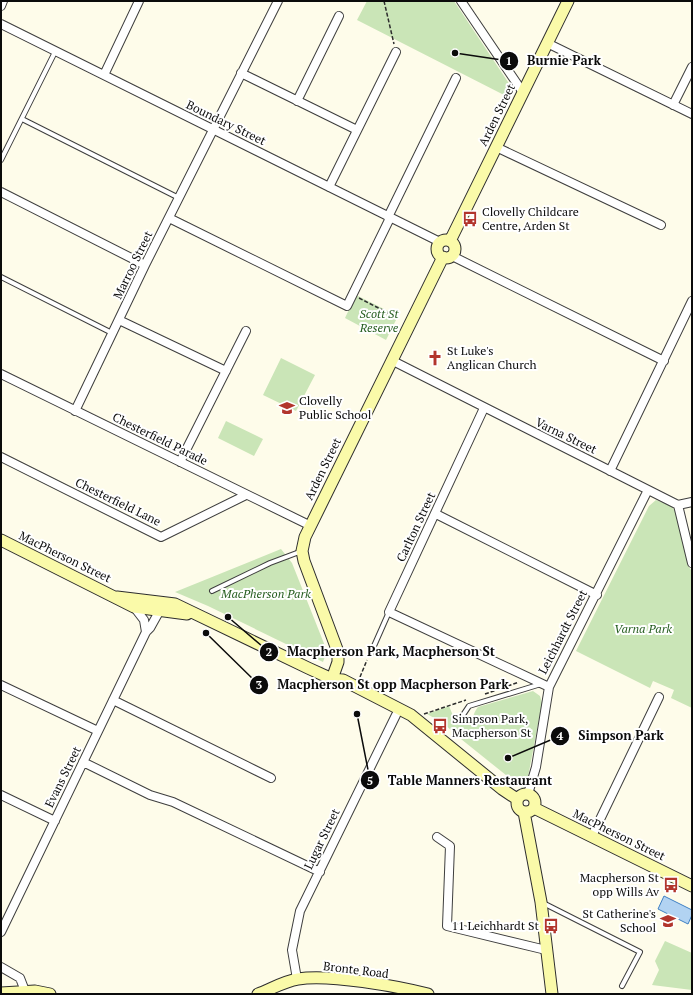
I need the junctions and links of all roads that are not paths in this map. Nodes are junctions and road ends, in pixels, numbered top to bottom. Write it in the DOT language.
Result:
graph roads {
  1 [pos="3,1"];
  2 [pos="139,1"];
  3 [pos="278,1"];
  4 [pos="461,1"];
  5 [pos="568,1"];
  6 [pos="1,6"];
  7 [pos="339,16"];
  8 [pos="1,24"];
  9 [pos="547,42"];
  10 [pos="55,52"];
  11 [pos="396,52"];
  12 [pos="692,67"];
  13 [pos="241,73"];
  14 [pos="104,75"];
  15 [pos="456,78"];
  16 [pos="522,92"];
  17 [pos="297,101"];
  18 [pos="673,105"];
  19 [pos="692,114"];
  20 [pos="22,119"];
  21 [pos="213,130"];
  22 [pos="357,130"];
  23 [pos="496,146"];
  24 [pos="1,160"];
  25 [pos="329,187"];
  26 [pos="1,192"];
  27 [pos="179,198"];
  28 [pos="169,218"];
  29 [pos="389,218"];
  30 [pos="661,225"];
  31 [pos="445,242"];
  32 [pos="447,256"];
  33 [pos="146,265"];
  34 [pos="1,278"];
  35 [pos="692,302"];
  36 [pos="118,320"];
  37 [pos="246,331"];
  38 [pos="112,333"];
  39 [pos="391,360"];
  40 [pos="664,361"];
  41 [pos="226,371"];
  42 [pos="1,374"];
  43 [pos="484,408"];
  44 [pos="75,411"];
  45 [pos="1,457"];
  46 [pos="180,462"];
  47 [pos="610,471"];
  48 [pos="648,490"];
  49 [pos="246,495"];
  50 [pos="692,502"];
  51 [pos="678,505"];
  52 [pos="436,514"];
  53 [pos="309,526"];
  54 [pos="1,540"];
  55 [pos="302,551"];
  56 [pos="692,563"];
  57 [pos="212,591"];
  58 [pos="597,595"];
  59 [pos="117,597"];
  60 [pos="159,606"];
  61 [pos="134,607"];
  62 [pos="389,612"];
  63 [pos="146,632"];
  64 [pos="370,655"];
  65 [pos="332,679"];
  66 [pos="541,684"];
  67 [pos="1,685"];
  68 [pos="549,687"];
  69 [pos="659,697"];
  70 [pos="113,700"];
  71 [pos="396,715"];
  72 [pos="463,715"];
  73 [pos="422,724"];
  74 [pos="98,731"];
  75 [pos="83,762"];
  76 [pos="271,778"];
  77 [pos="528,794"];
  78 [pos="1,795"];
  79 [pos="518,799"];
  80 [pos="529,810"];
  81 [pos="55,822"];
  82 [pos="592,836"];
  83 [pos="437,837"];
  84 [pos="320,872"];
  85 [pos="692,886"];
  86 [pos="541,902"];
  87 [pos="1,932"];
  88 [pos="546,950"];
  89 [pos="1,967"];
  90 [pos="297,979"];
  91 [pos="622,986"];
  92 [pos="25,991"];
  93 [pos="1,993"];
  94 [pos="50,994"];
  95 [pos="258,994"];
  96 [pos="428,994"];
  97 [pos="552,994"];
  1 -- 6 [label="street"];
  2 -- 14 [label="street"];
  3 -- 13 [label="street, Marroo Street"];
  4 -- 16 [label="street"];
  5 -- 9 [label="main road, Arden Street"];
  7 -- 17 [label="street"];
  8 -- 10 [label="street, Boundary Street"];
  9 -- 16 [label="main road, Arden Street"];
  9 -- 18 [label="street"];
  10 -- 14 [label="street, Boundary Street"];
  10 -- 20 [label="lane"];
  11 -- 22 [label="street"];
  12 -- 18 [label="street"];
  13 -- 17 [label="street"];
  13 -- 21 [label="street, Marroo Street"];
  14 -- 21 [label="street, Boundary Street"];
  15 -- 29 [label="street"];
  16 -- 23 [label="main road, Arden Street"];
  17 -- 22 [label="street"];
  18 -- 19 [label="street"];
  20 -- 24 [label="lane"];
  20 -- 27 [label="lane"];
  21 -- 25 [label="street, Boundary Street"];
  21 -- 27 [label="street, Marroo Street"];
  22 -- 25 [label="street"];
  23 -- 30 [label="street"];
  23 -- 31 [label="main road, Arden Street"];
  25 -- 29 [label="street, Boundary Street"];
  26 -- 33 [label="street"];
  27 -- 28 [label="street, Marroo Street"];
  28 -- 29 [label="street"];
  28 -- 33 [label="street, Marroo Street"];
  29 -- 31 [label="street, Boundary Street"];
  31 -- 32 [label="main road"];
  32 -- 39 [label="main road, Arden Street"];
  32 -- 40 [label="street"];
  33 -- 36 [label="street, Marroo Street"];
  34 -- 38 [label="lane"];
  35 -- 40 [label="street"];
  36 -- 38 [label="street, Marroo Street"];
  36 -- 41 [label="street"];
  37 -- 41 [label="street"];
  38 -- 44 [label="street, Marroo Street"];
  39 -- 43 [label="street, Varna Street"];
  39 -- 53 [label="main road, Arden Street"];
  40 -- 47 [label="street"];
  41 -- 46 [label="street"];
  42 -- 44 [label="street, Chesterfield Parade"];
  43 -- 47 [label="street, Varna Street"];
  43 -- 52 [label="street, Carlton Street"];
  44 -- 46 [label="street, Chesterfield Parade"];
  45 -- 49 [label="street, Chesterfield Lane"];
  46 -- 49 [label="street, Chesterfield Parade"];
  47 -- 48 [label="street, Varna Street"];
  48 -- 51 [label="street, Varna Street"];
  48 -- 58 [label="street, Leichhardt Street"];
  49 -- 53 [label="street, Chesterfield Parade"];
  50 -- 51 [label="street"];
  51 -- 56 [label="street"];
  52 -- 58 [label="street"];
  52 -- 62 [label="street, Carlton Street"];
  53 -- 55 [label="main road, Arden Street"];
  54 -- 59 [label="main road, MacPherson Street"];
  55 -- 57 [label="lane"];
  55 -- 65 [label="main road, Arden Street"];
  58 -- 68 [label="street, Leichhardt Street"];
  59 -- 60 [label="main road, MacPherson Street"];
  59 -- 61 [label="main road, MacPherson Street"];
  60 -- 61 [label="main road, MacPherson Street"];
  60 -- 63 [label="street, Evans Street"];
  60 -- 65 [label="main road, MacPherson Street"];
  61 -- 63 [label="street"];
  62 -- 64 [label="lane, Carlton Street"];
  62 -- 66 [label="street"];
  63 -- 70 [label="street, Evans Street"];
  65 -- 71 [label="main road, MacPherson Street"];
  65 -- 73 [label="main road, MacPherson Street"];
  66 -- 68 [label="street"];
  66 -- 72 [label="lane"];
  67 -- 74 [label="street"];
  68 -- 77 [label="street, Leichhardt Street"];
  69 -- 82 [label="street"];
  70 -- 74 [label="street, Evans Street"];
  70 -- 76 [label="street"];
  71 -- 73 [label="main road, MacPherson Street"];
  71 -- 84 [label="street, Lugar Street"];
  73 -- 79 [label="main road, MacPherson Street"];
  74 -- 75 [label="street, Evans Street"];
  75 -- 81 [label="street, Evans Street"];
  75 -- 84 [label="street"];
  77 -- 79 [label="main road"];
  77 -- 80 [label="main road"];
  78 -- 81 [label="street"];
  79 -- 80 [label="main road"];
  80 -- 82 [label="main road, MacPherson Street"];
  80 -- 86 [label="main road"];
  81 -- 87 [label="street, Evans Street"];
  82 -- 85 [label="main road, MacPherson Street"];
  83 -- 88 [label="street"];
  84 -- 90 [label="street, Lugar Street"];
  86 -- 88 [label="main road"];
  86 -- 91 [label="lane"];
  88 -- 97 [label="main road"];
  89 -- 92 [label="street"];
  90 -- 95 [label="main road, Bronte Road"];
  90 -- 96 [label="main road, Bronte Road"];
  92 -- 93 [label="main road"];
  92 -- 94 [label="main road"];
}
